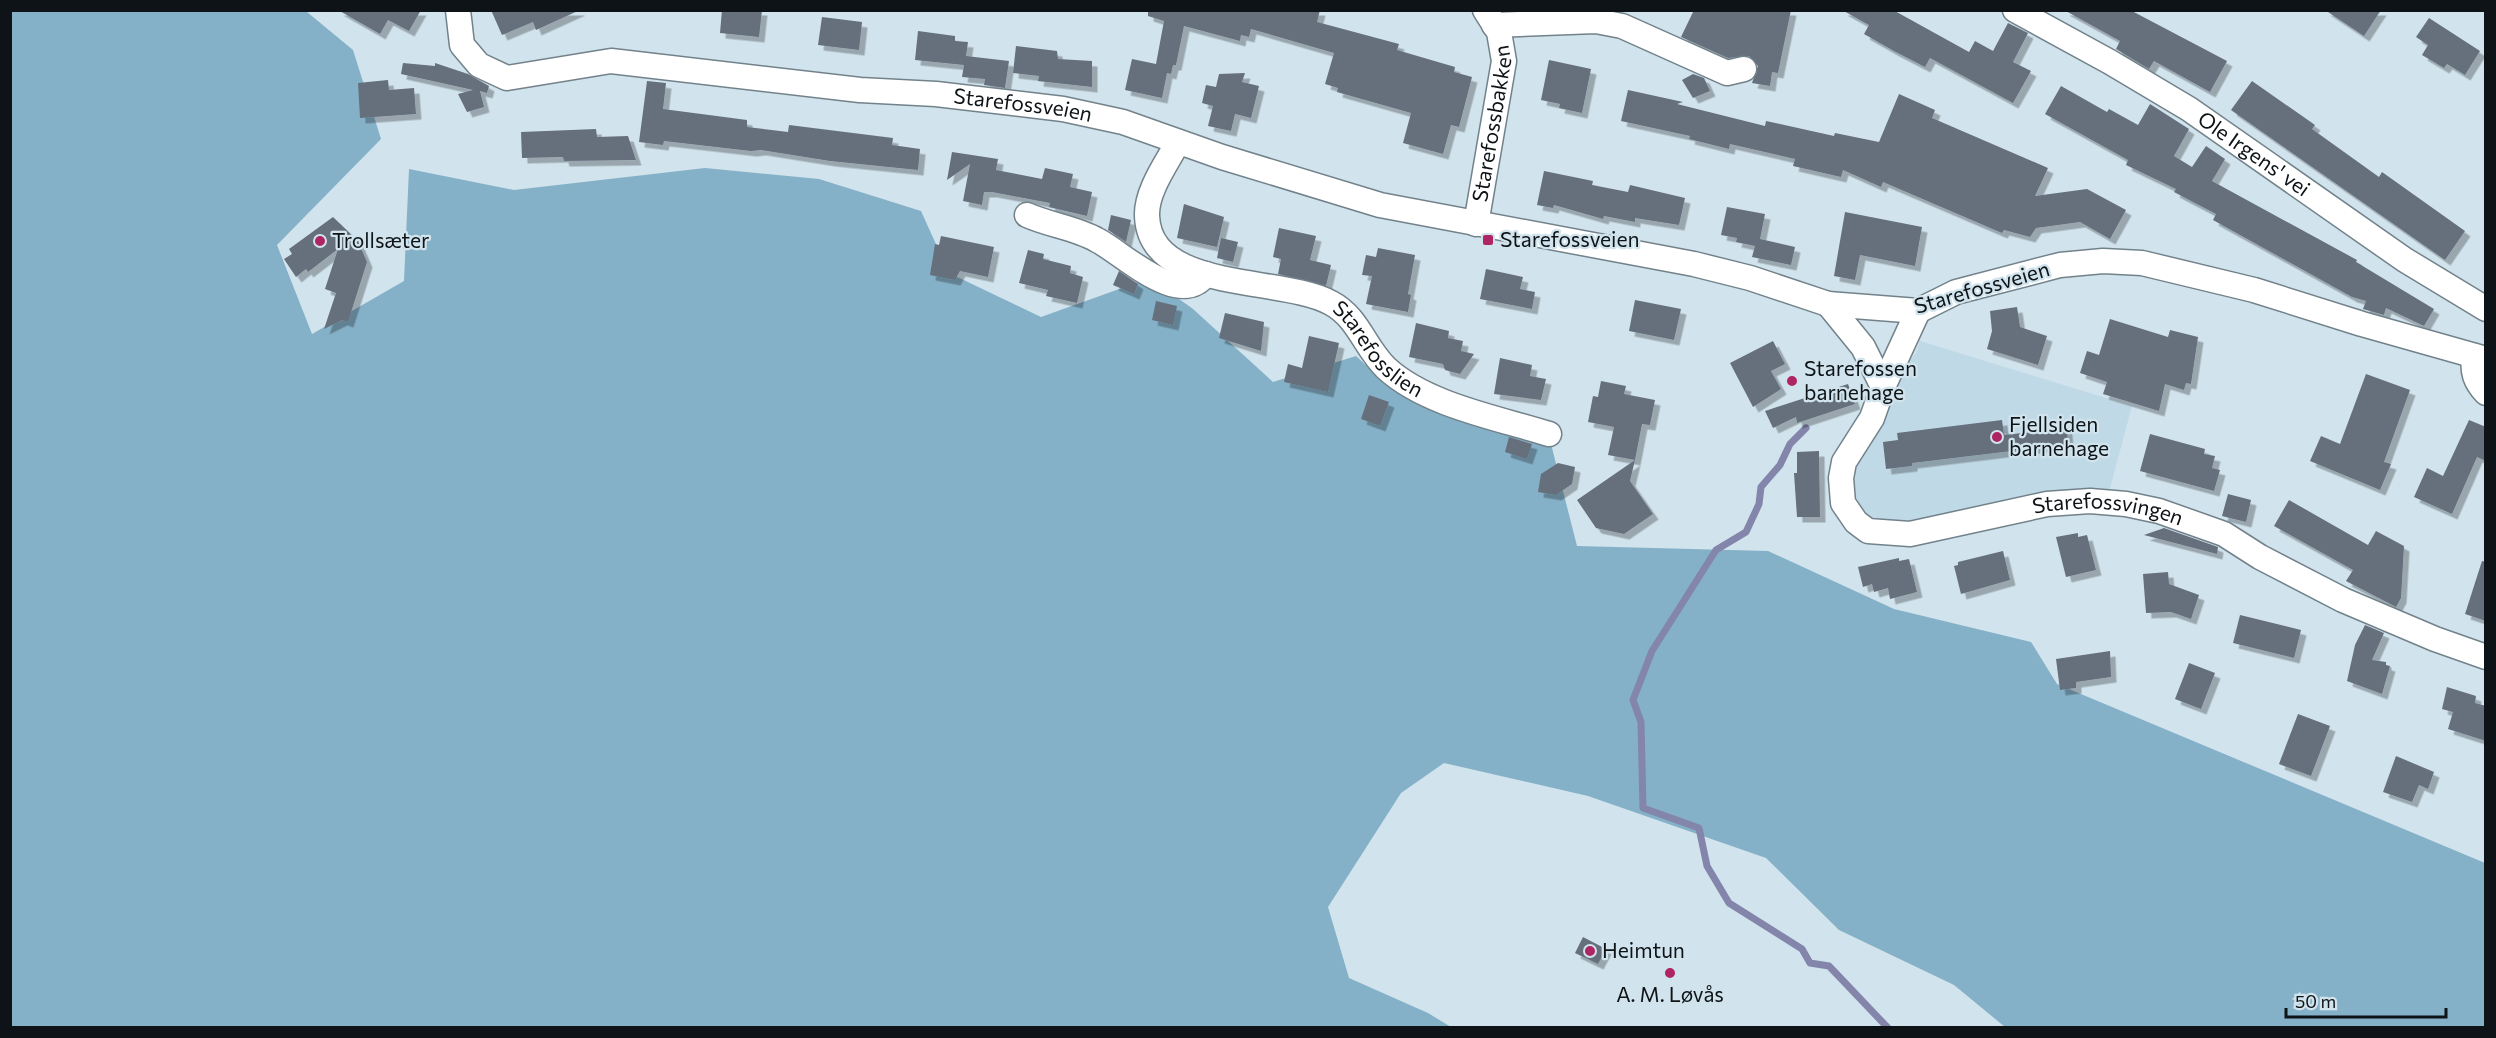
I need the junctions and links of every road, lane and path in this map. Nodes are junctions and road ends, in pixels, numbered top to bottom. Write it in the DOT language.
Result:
graph roads {
  1 [pos="458,10"];
  2 [pos="2015,10"];
  3 [pos="1490,18"];
  4 [pos="1744,69"];
  5 [pos="1178,142"];
  6 [pos="1027,215"];
  7 [pos="1476,224"];
  8 [pos="1206,274"];
  9 [pos="1828,304"];
  10 [pos="2486,309"];
  11 [pos="1918,311"];
  12 [pos="2480,357"];
  13 [pos="1883,387"];
  14 [pos="2486,393"];
  15 [pos="1549,434"];
  16 [pos="2486,657"];
  1 -- 5 [label="street, Starefossveien"];
  2 -- 10 [label="street, Ole Irgens' vei"];
  3 -- 4 [label="street, Starefossbakken"];
  3 -- 7 [label="street, Starefossbakken"];
  5 -- 7 [label="street, Starefossveien"];
  5 -- 8 [label="street, Starefosslien"];
  6 -- 8 [label="street"];
  7 -- 9 [label="street, Starefossveien"];
  8 -- 15 [label="street, Starefosslien"];
  9 -- 11 [label="street, Starefossveien"];
  9 -- 13 [label="street"];
  11 -- 12 [label="street, Starefossveien"];
  11 -- 13 [label="street, Starefossvingen"];
  12 -- 14 [label="street"];
  13 -- 16 [label="street, Starefossvingen"];
}
